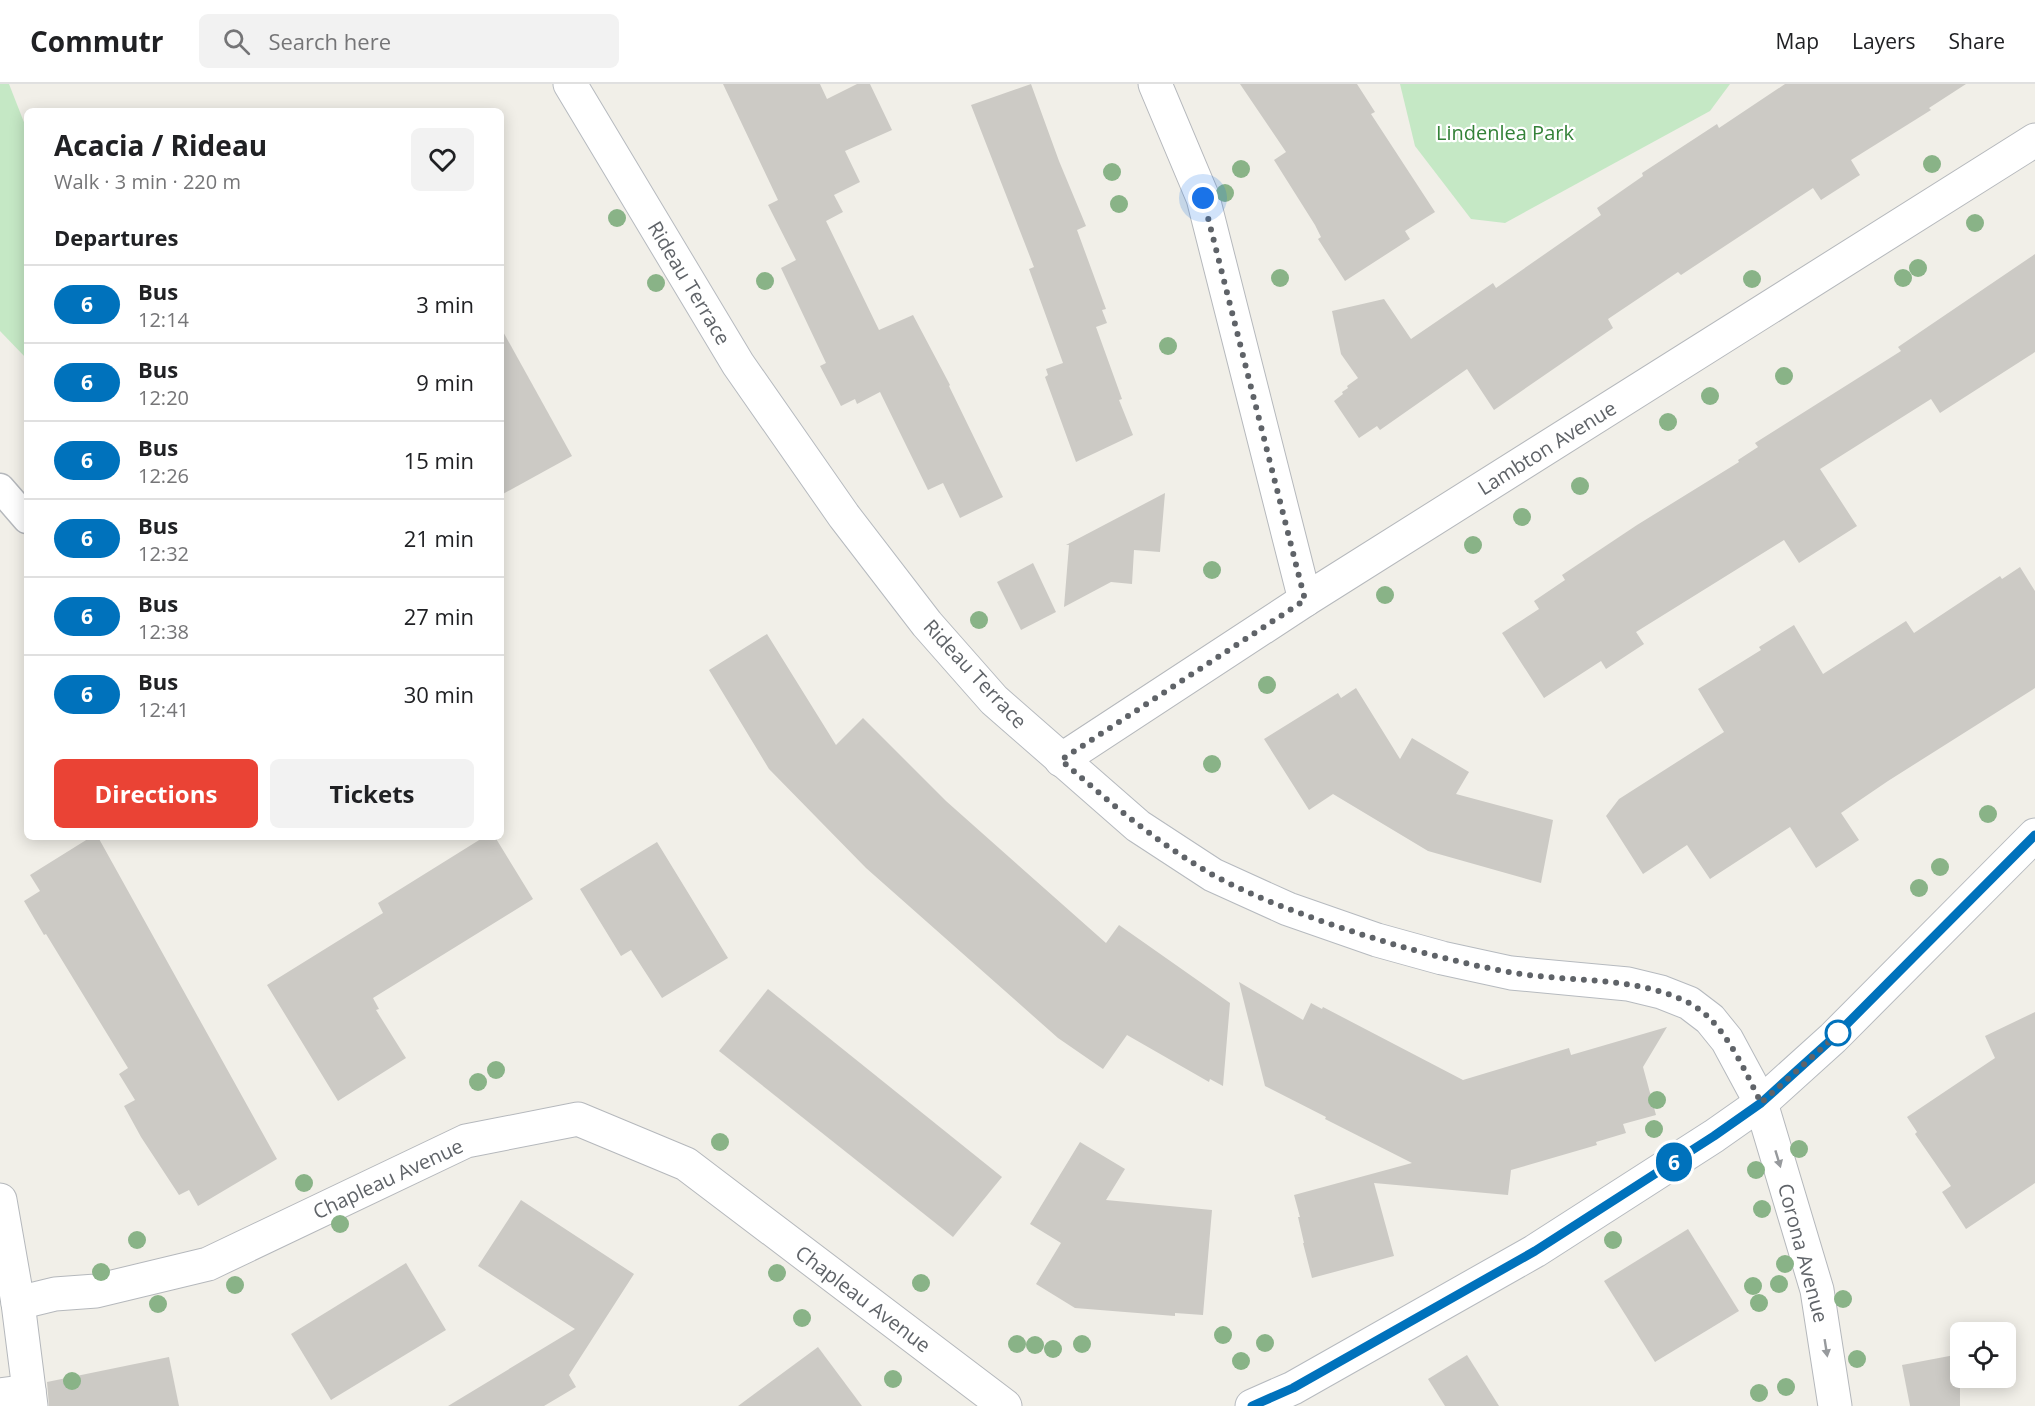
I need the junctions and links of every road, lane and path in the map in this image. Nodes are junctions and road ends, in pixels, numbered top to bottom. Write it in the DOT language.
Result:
graph roads {
  1 [pos="570,84"];
  2 [pos="1155,84"];
  3 [pos="2035,140"];
  4 [pos="0,488"];
  5 [pos="24,516"];
  6 [pos="1305,600"];
  7 [pos="1061,760"];
  8 [pos="2035,835"];
  9 [pos="1761,1103"];
  10 [pos="0,1200"];
  11 [pos="18,1303"];
  12 [pos="20,1397"];
  13 [pos="1295,1397"];
  14 [pos="1005,1406"];
  15 [pos="1252,1406"];
  16 [pos="1835,1406"];
  1 -- 7 [label="street, Rideau Terrace"];
  2 -- 6 [label="street"];
  3 -- 6 [label="street, Lambton Avenue"];
  4 -- 5 [label="lane"];
  6 -- 7 [label="street, Lambton Avenue"];
  7 -- 9 [label="street, Rideau Terrace"];
  8 -- 9 [label="street"];
  9 -- 13 [label="street"];
  9 -- 16 [label="street, Corona Avenue, one-way"];
  10 -- 11 [label="street"];
  11 -- 12 [label="street"];
  11 -- 14 [label="street, Chapleau Avenue"];
  13 -- 15 [label="street"];
}
